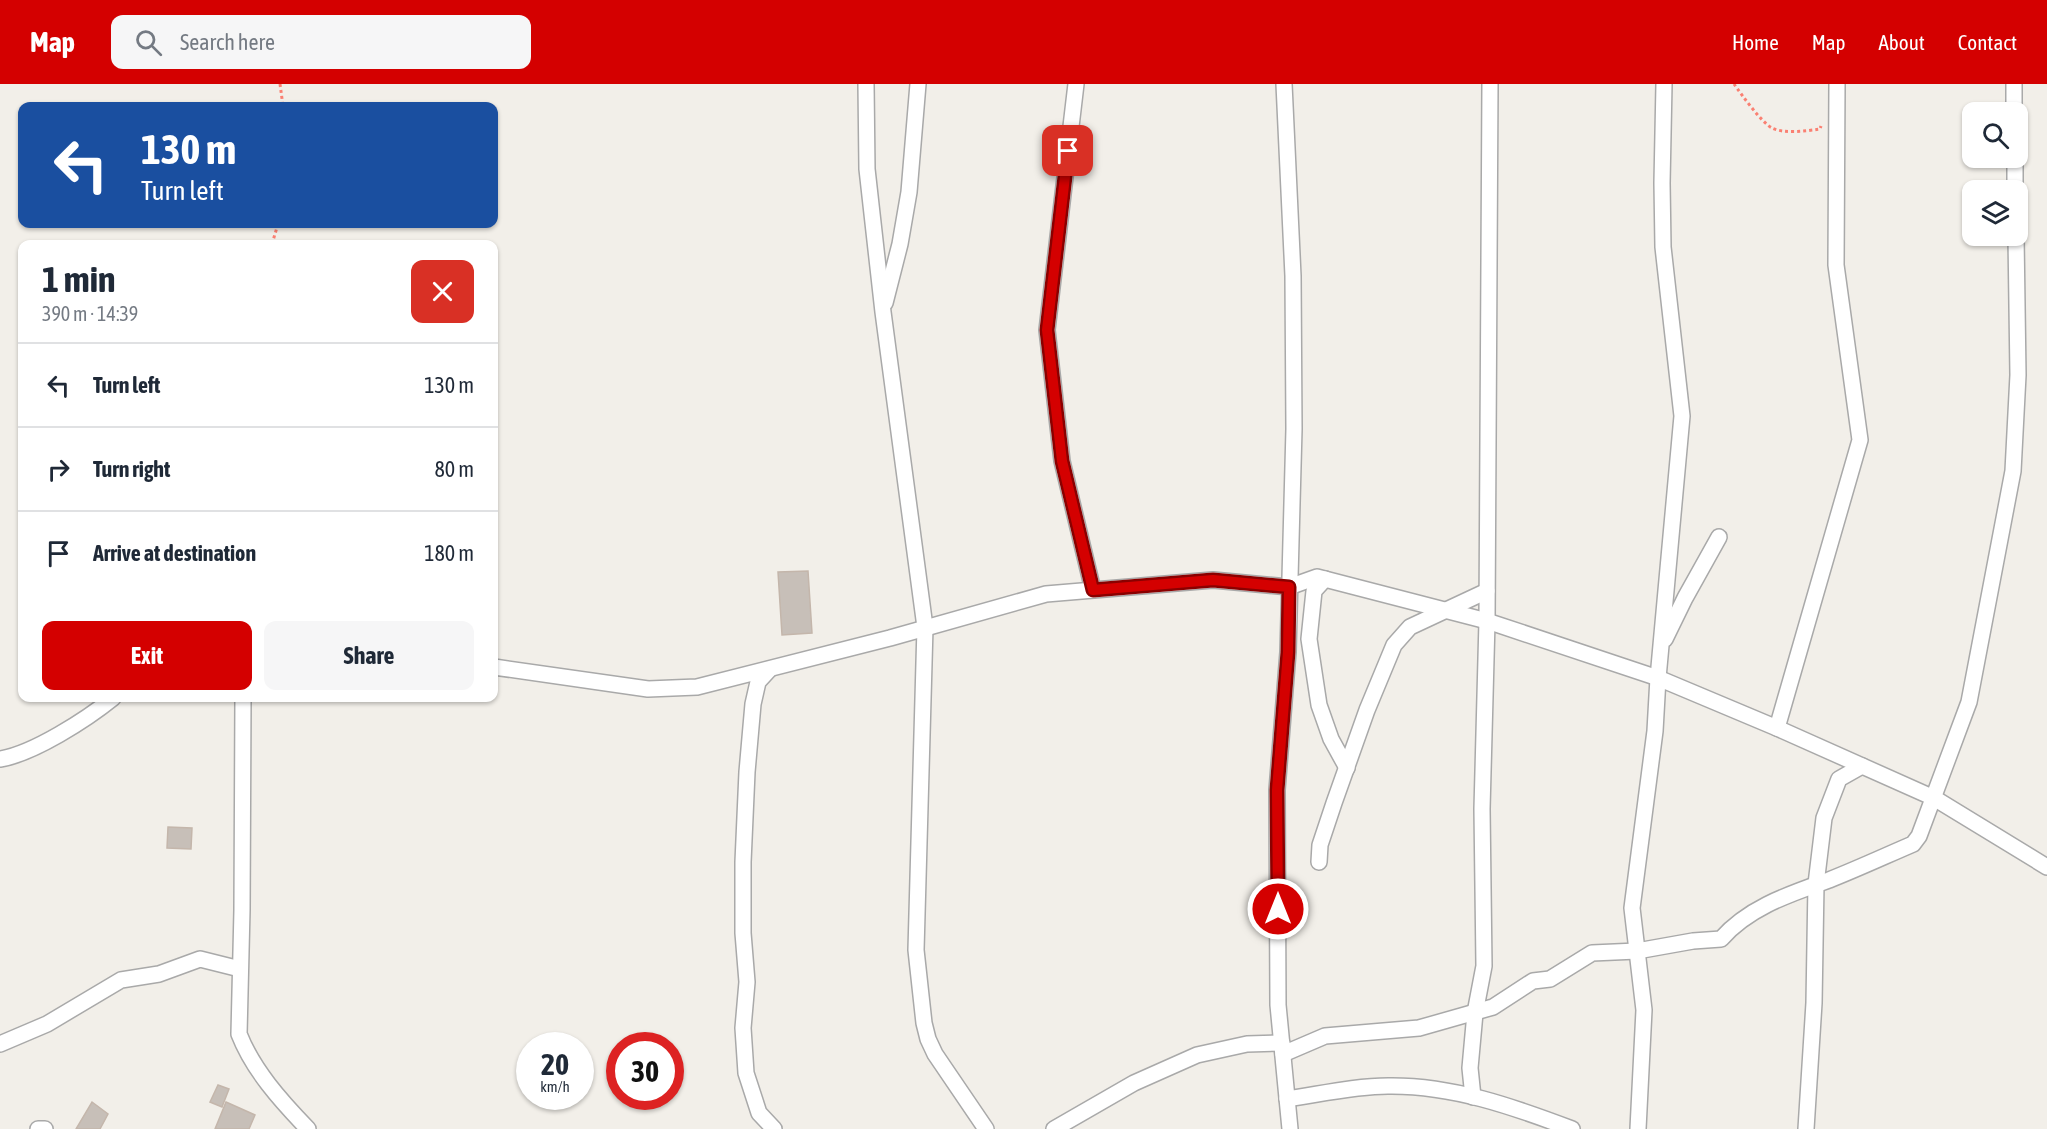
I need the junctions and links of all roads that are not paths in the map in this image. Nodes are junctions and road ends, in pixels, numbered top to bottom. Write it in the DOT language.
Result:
graph roads {
  1 [pos="866,84"];
  2 [pos="918,84"];
  3 [pos="1076,84"];
  4 [pos="1284,84"];
  5 [pos="1490,84"];
  6 [pos="1664,84"];
  7 [pos="1837,84"];
  8 [pos="2014,84"];
  9 [pos="2014,102"];
  10 [pos="2016,246"];
  11 [pos="883,312"];
  12 [pos="1719,537"];
  13 [pos="1325,579"];
  14 [pos="1289,587"];
  15 [pos="1093,590"];
  16 [pos="1487,591"];
  17 [pos="1446,611"];
  18 [pos="1487,621"];
  19 [pos="925,627"];
  20 [pos="1660,650"];
  21 [pos="498,668"];
  22 [pos="771,668"];
  23 [pos="1658,678"];
  24 [pos="107,702"];
  25 [pos="243,702"];
  26 [pos="1777,728"];
  27 [pos="0,759"];
  28 [pos="1862,766"];
  29 [pos="1347,768"];
  30 [pos="1934,798"];
  31 [pos="1319,862"];
  32 [pos="2047,867"];
  33 [pos="1816,884"];
  34 [pos="1637,951"];
  35 [pos="240,969"];
  36 [pos="1475,1013"];
  37 [pos="0,1044"];
  38 [pos="1283,1049"];
  39 [pos="1473,1097"];
  40 [pos="1287,1099"];
  41 [pos="38,1129"];
  42 [pos="45,1129"];
  43 [pos="308,1129"];
  44 [pos="774,1129"];
  45 [pos="986,1129"];
  46 [pos="1054,1129"];
  47 [pos="1290,1129"];
  48 [pos="1572,1129"];
  49 [pos="1638,1129"];
  50 [pos="1806,1129"];
  1 -- 11 [label="street"];
  2 -- 11 [label="street"];
  3 -- 15 [label="street"];
  4 -- 14 [label="street"];
  5 -- 16 [label="street"];
  6 -- 20 [label="street"];
  7 -- 26 [label="street"];
  8 -- 9 [label="street"];
  10 -- 30 [label="street"];
  11 -- 19 [label="street"];
  12 -- 20 [label="street"];
  13 -- 14 [label="street"];
  13 -- 17 [label="street"];
  13 -- 29 [label="street"];
  14 -- 15 [label="street"];
  14 -- 38 [label="street"];
  15 -- 19 [label="street"];
  16 -- 17 [label="street"];
  16 -- 18 [label="street"];
  17 -- 18 [label="street"];
  17 -- 29 [label="street"];
  18 -- 23 [label="street"];
  18 -- 36 [label="street"];
  19 -- 22 [label="street"];
  19 -- 45 [label="street"];
  20 -- 23 [label="street"];
  21 -- 22 [label="street"];
  22 -- 44 [label="street"];
  23 -- 26 [label="street"];
  23 -- 34 [label="street"];
  24 -- 27 [label="street"];
  25 -- 35 [label="street"];
  26 -- 28 [label="street"];
  28 -- 30 [label="street"];
  28 -- 33 [label="street"];
  29 -- 31 [label="street"];
  30 -- 32 [label="street"];
  30 -- 33 [label="street"];
  33 -- 34 [label="street"];
  33 -- 50 [label="street"];
  34 -- 36 [label="street"];
  34 -- 49 [label="street"];
  35 -- 37 [label="street"];
  35 -- 43 [label="street"];
  36 -- 38 [label="street"];
  36 -- 39 [label="street"];
  38 -- 40 [label="street"];
  38 -- 46 [label="street"];
  39 -- 40 [label="street"];
  39 -- 48 [label="street"];
  40 -- 47 [label="street"];
  41 -- 42 [label="street"];
}
